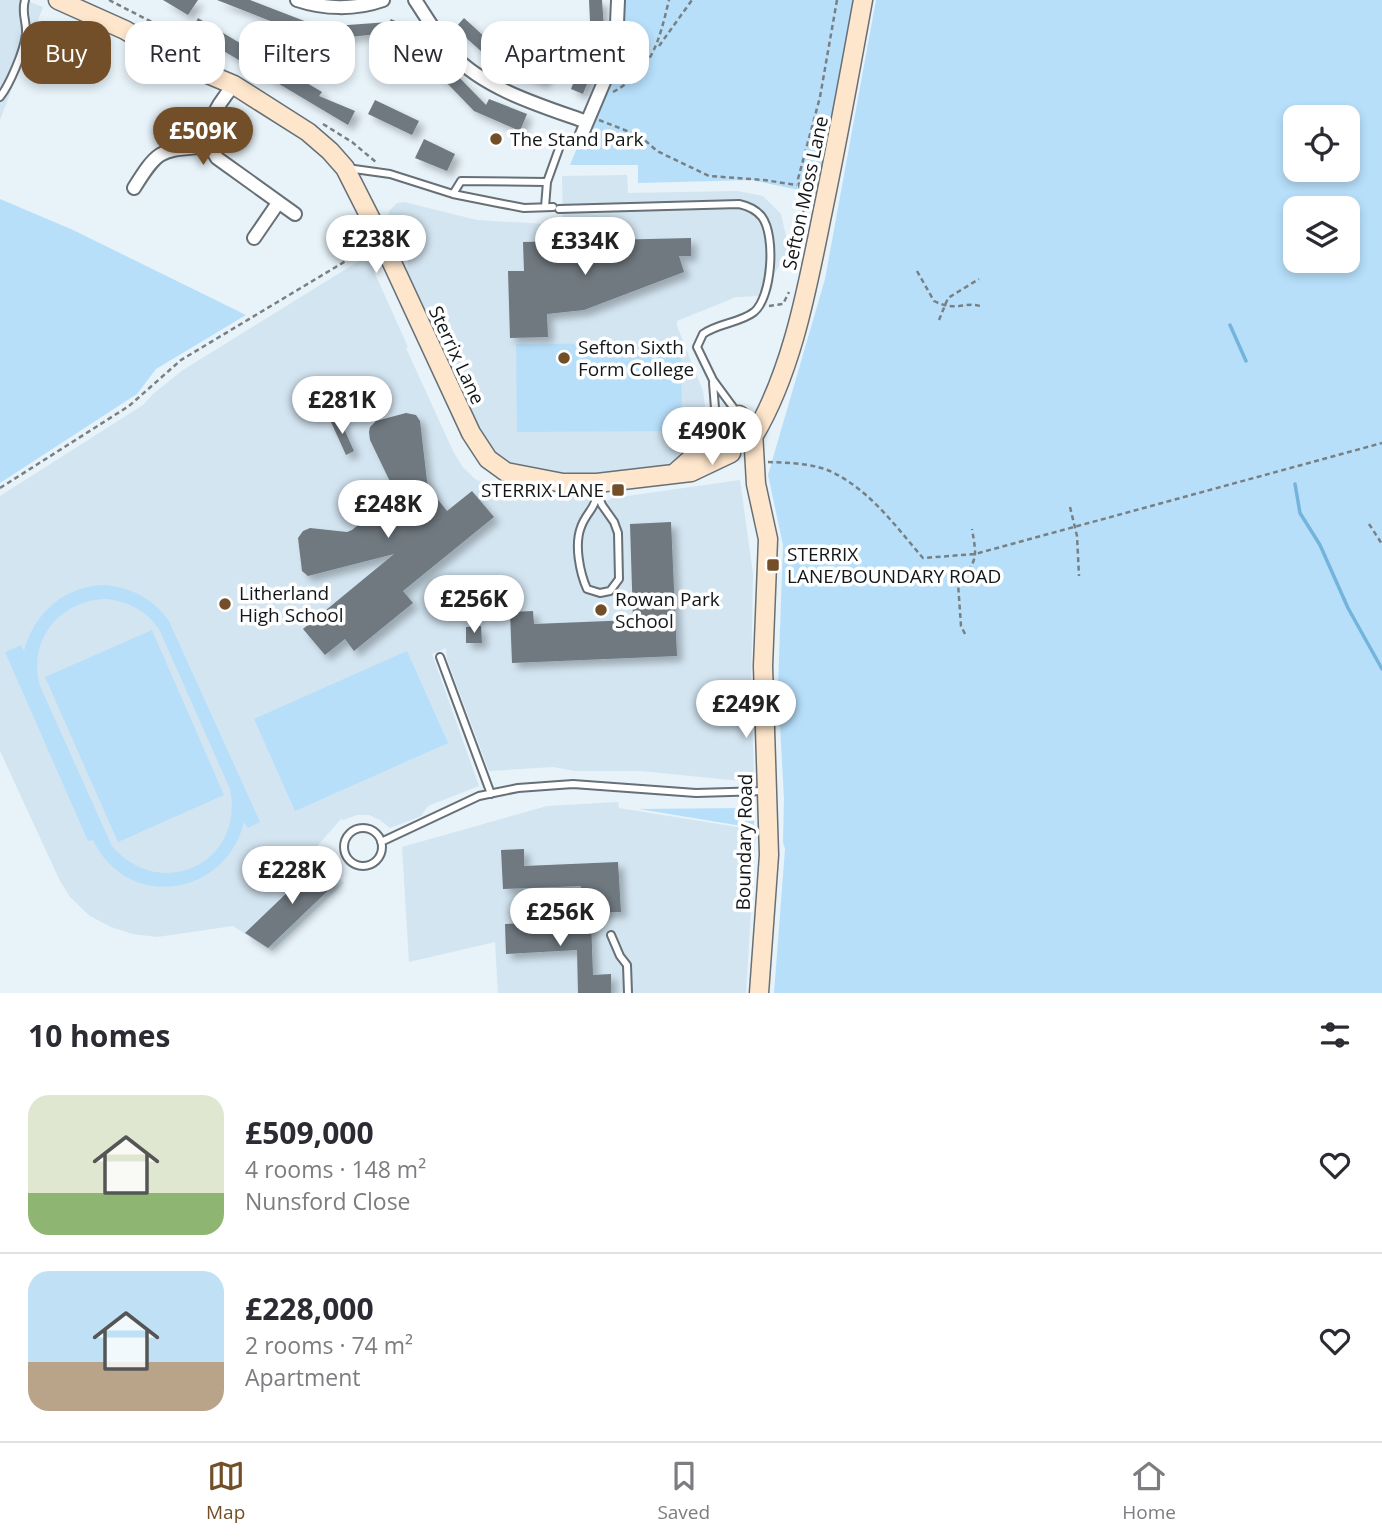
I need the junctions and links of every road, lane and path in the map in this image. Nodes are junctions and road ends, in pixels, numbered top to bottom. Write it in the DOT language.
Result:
graph roads {
  1 [pos="25,0"];
  2 [pos="58,0"];
  3 [pos="297,0"];
  4 [pos="383,0"];
  5 [pos="415,0"];
  6 [pos="618,0"];
  7 [pos="669,0"];
  8 [pos="692,0"];
  9 [pos="837,0"];
  10 [pos="863,0"];
  11 [pos="656,48"];
  12 [pos="234,85"];
  13 [pos="600,93"];
  14 [pos="0,97"];
  15 [pos="586,124"];
  16 [pos="561,143"];
  17 [pos="209,146"];
  18 [pos="345,168"];
  19 [pos="547,181"];
  20 [pos="797,185"];
  21 [pos="134,188"];
  22 [pos="453,194"];
  23 [pos="278,203"];
  24 [pos="553,208"];
  25 [pos="295,215"];
  26 [pos="804,226"];
  27 [pos="254,238"];
  28 [pos="381,239"];
  29 [pos="917,271"];
  30 [pos="979,279"];
  31 [pos="792,282"];
  32 [pos="769,306"];
  33 [pos="983,307"];
  34 [pos="939,320"];
  35 [pos="713,380"];
  36 [pos="773,391"];
  37 [pos="740,415"];
  38 [pos="716,428"];
  39 [pos="752,438"];
  40 [pos="1382,443"];
  41 [pos="731,453"];
  42 [pos="762,462"];
  43 [pos="674,473"];
  44 [pos="756,484"];
  45 [pos="0,488"];
  46 [pos="597,488"];
  47 [pos="1070,507"];
  48 [pos="1368,524"];
  49 [pos="972,529"];
  50 [pos="1382,544"];
  51 [pos="975,554"];
  52 [pos="1079,576"];
  53 [pos="965,634"];
  54 [pos="440,657"];
  55 [pos="768,791"];
  56 [pos="491,794"];
  57 [pos="381,842"];
  58 [pos="611,935"];
  59 [pos="628,993"];
  60 [pos="759,993"];
  1 -- 14 [label="lane"];
  2 -- 12 [label="street, Sterrix Lane"];
  3 -- 4 [label="street"];
  5 -- 15 [label="street"];
  6 -- 13 [label="street"];
  7 -- 11 [label="path"];
  8 -- 11 [label="path"];
  9 -- 20 [label="path"];
  10 -- 36 [label="street, Sefton Moss Lane"];
  11 -- 13 [label="path"];
  12 -- 17 [label="street"];
  12 -- 18 [label="street, Sterrix Lane"];
  13 -- 15 [label="street"];
  15 -- 20 [label="path"];
  16 -- 19 [label="lane"];
  17 -- 21 [label="street"];
  17 -- 23 [label="street"];
  18 -- 22 [label="lane"];
  18 -- 28 [label="street, Sterrix Lane"];
  19 -- 22 [label="lane"];
  19 -- 24 [label="lane"];
  20 -- 26 [label="path"];
  22 -- 24 [label="lane"];
  23 -- 25 [label="street"];
  23 -- 27 [label="street"];
  24 -- 35 [label="lane"];
  28 -- 45 [label="path"];
  28 -- 46 [label="street, Sterrix Lane"];
  29 -- 33 [label="path"];
  30 -- 34 [label="path"];
  31 -- 32 [label="path"];
  35 -- 37 [label="lane"];
  35 -- 38 [label="lane"];
  36 -- 37 [label="street"];
  36 -- 39 [label="street, Sefton Moss Lane"];
  37 -- 38 [label="street"];
  37 -- 39 [label="street"];
  38 -- 41 [label="street"];
  38 -- 43 [label="street"];
  39 -- 41 [label="street"];
  39 -- 44 [label="street, Boundary Road"];
  40 -- 51 [label="path"];
  41 -- 43 [label="street, Sterrix Lane"];
  41 -- 44 [label="street, Boundary Road"];
  42 -- 51 [label="path"];
  43 -- 46 [label="street, Sterrix Lane"];
  44 -- 55 [label="street, Boundary Road"];
  46 -- 46 [label="lane"];
  47 -- 52 [label="path"];
  48 -- 50 [label="path"];
  49 -- 51 [label="path"];
  51 -- 53 [label="path"];
  54 -- 56 [label="lane"];
  55 -- 56 [label="lane"];
  55 -- 60 [label="street, Boundary Road"];
  56 -- 57 [label="lane"];
  57 -- 57 [label="lane"];
  58 -- 59 [label="lane"];
}
